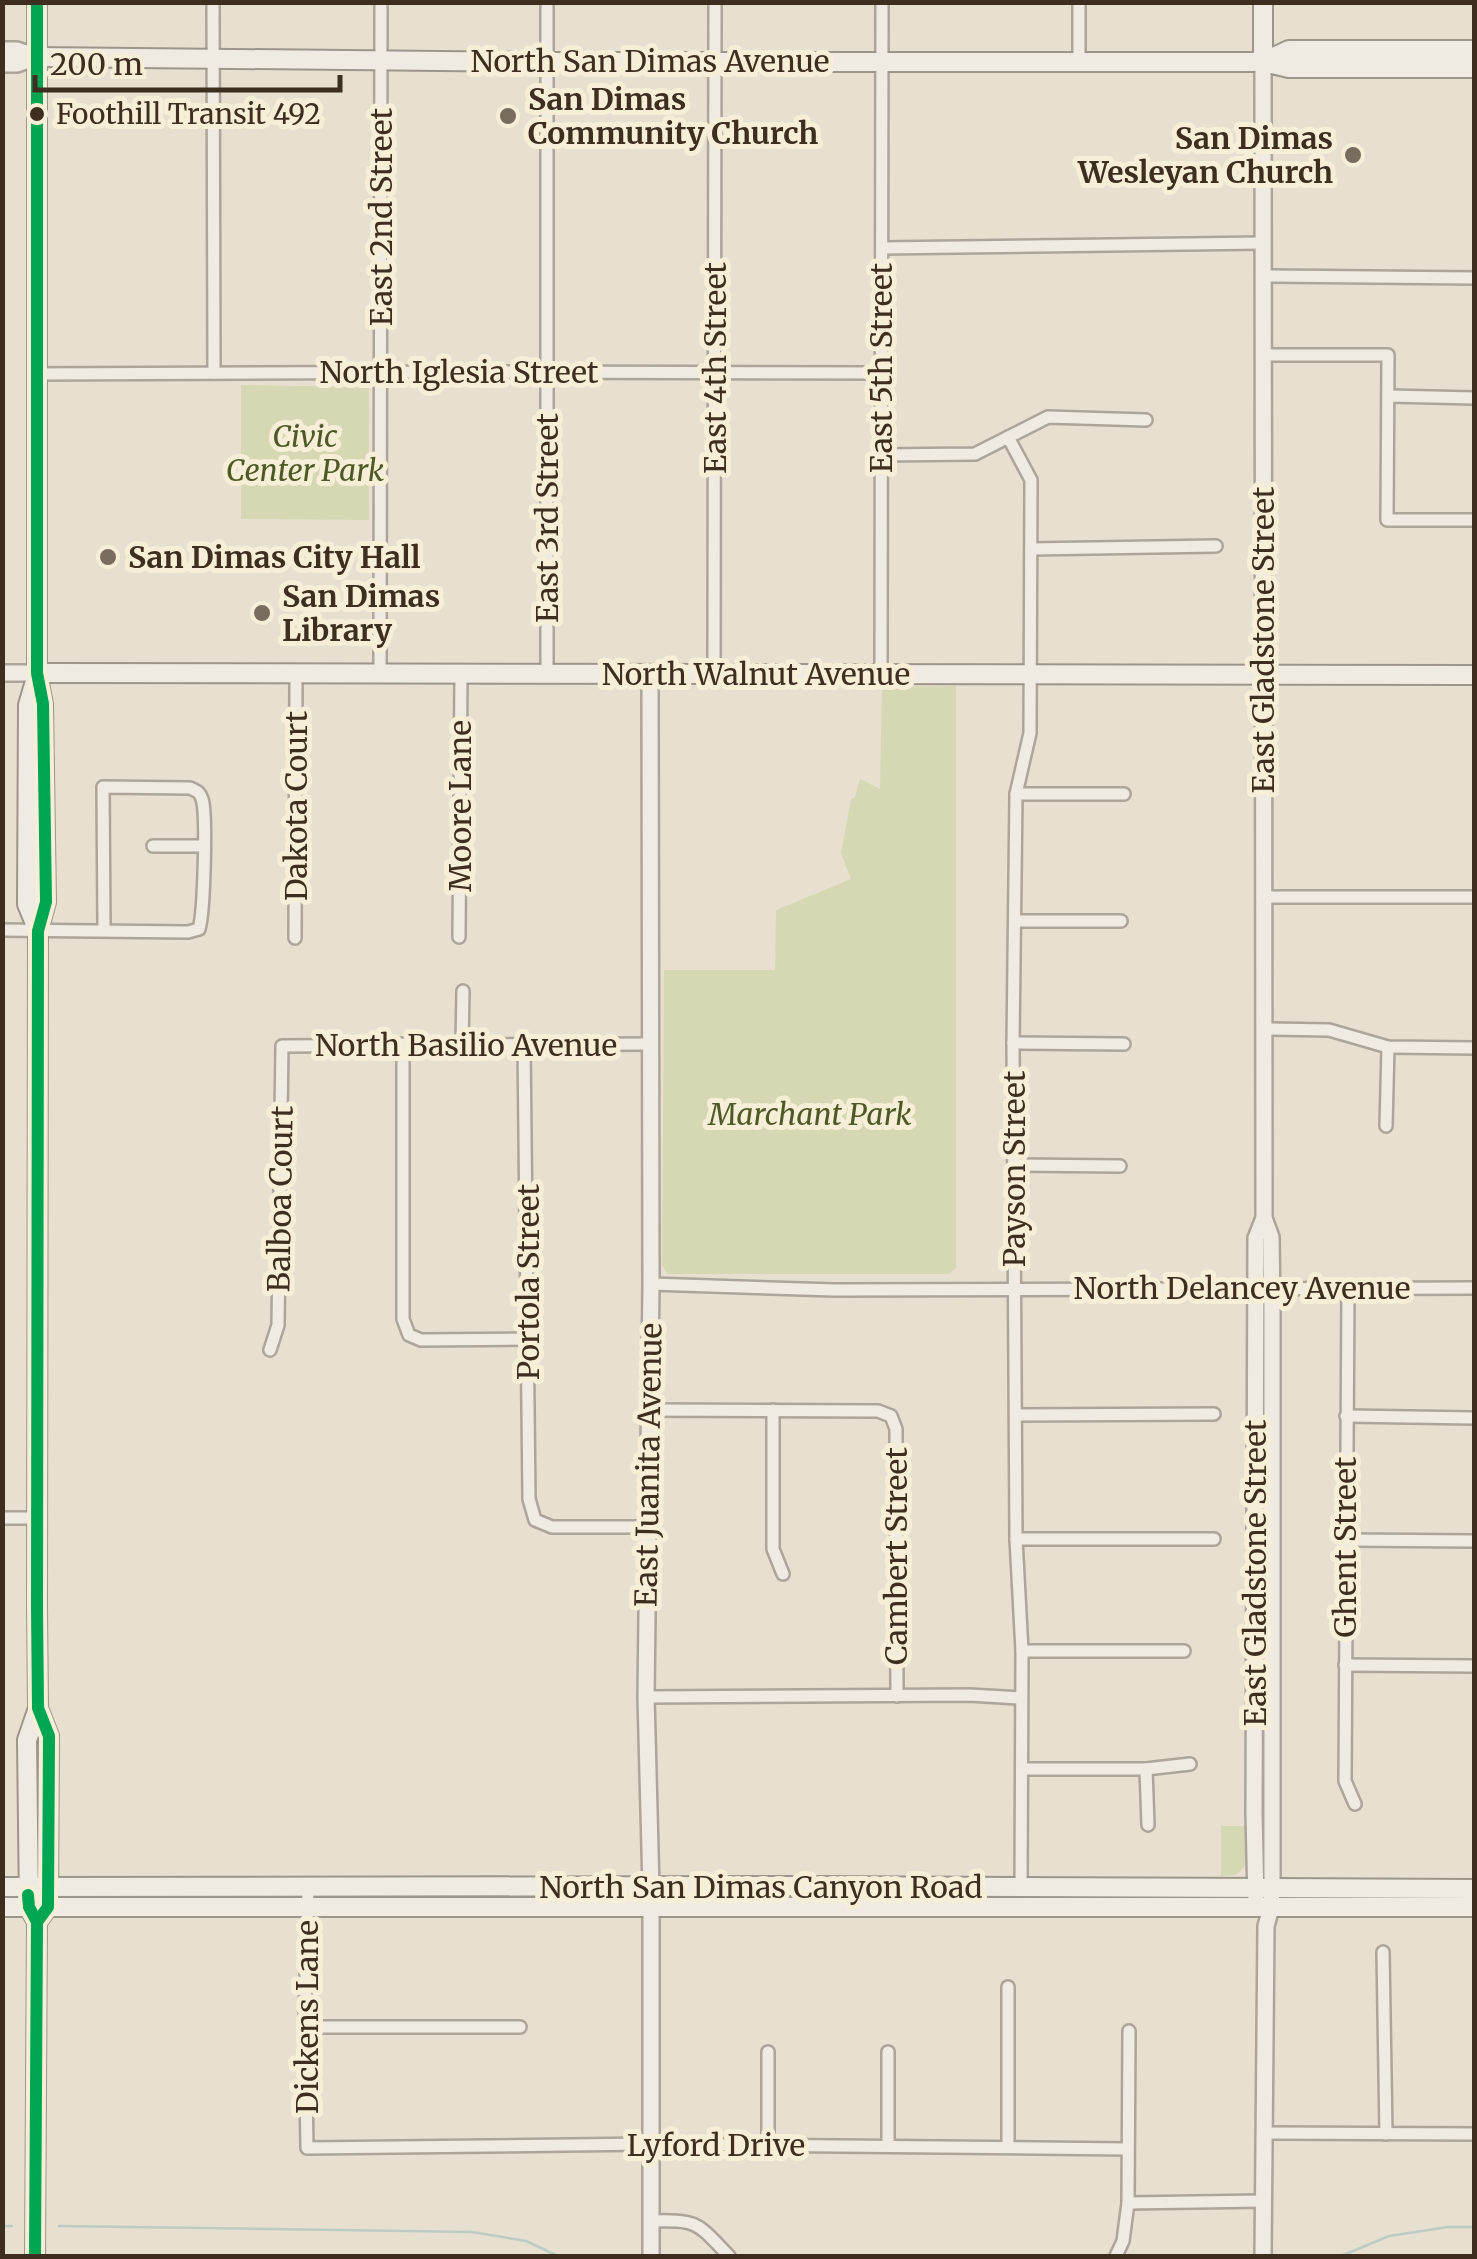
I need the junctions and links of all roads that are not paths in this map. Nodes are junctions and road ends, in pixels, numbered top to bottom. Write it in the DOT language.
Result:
graph roads {
  1 [pos="37,2"];
  2 [pos="212,2"];
  3 [pos="381,2"];
  4 [pos="547,2"];
  5 [pos="715,2"];
  6 [pos="882,2"];
  7 [pos="1079,2"];
  8 [pos="1263,2"];
  9 [pos="2,50"];
  10 [pos="1474,50"];
  11 [pos="38,57"];
  12 [pos="212,59"];
  13 [pos="381,59"];
  14 [pos="882,61"];
  15 [pos="547,62"];
  16 [pos="716,62"];
  17 [pos="1079,62"];
  18 [pos="1263,62"];
  19 [pos="2,64"];
  20 [pos="1474,68"];
  21 [pos="1263,242"];
  22 [pos="882,248"];
  23 [pos="1263,276"];
  24 [pos="1474,278"];
  25 [pos="1263,355"];
  26 [pos="380,372"];
  27 [pos="546,372"];
  28 [pos="714,372"];
  29 [pos="214,373"];
  30 [pos="36,374"];
  31 [pos="881,374"];
  32 [pos="1390,396"];
  33 [pos="1474,398"];
  34 [pos="1146,420"];
  35 [pos="1008,437"];
  36 [pos="881,455"];
  37 [pos="1474,520"];
  38 [pos="1216,546"];
  39 [pos="1032,549"];
  40 [pos="2,673"];
  41 [pos="37,673"];
  42 [pos="296,674"];
  43 [pos="380,674"];
  44 [pos="461,674"];
  45 [pos="547,674"];
  46 [pos="650,674"];
  47 [pos="714,674"];
  48 [pos="881,674"];
  49 [pos="1032,674"];
  50 [pos="1263,674"];
  51 [pos="1474,675"];
  52 [pos="1016,794"];
  53 [pos="1124,794"];
  54 [pos="153,846"];
  55 [pos="203,846"];
  56 [pos="1262,897"];
  57 [pos="1474,897"];
  58 [pos="1014,921"];
  59 [pos="1122,921"];
  60 [pos="2,930"];
  61 [pos="104,930"];
  62 [pos="38,931"];
  63 [pos="295,938"];
  64 [pos="460,938"];
  65 [pos="463,991"];
  66 [pos="1263,1029"];
  67 [pos="1014,1043"];
  68 [pos="404,1044"];
  69 [pos="462,1044"];
  70 [pos="524,1044"];
  71 [pos="650,1044"];
  72 [pos="1124,1044"];
  73 [pos="282,1046"];
  74 [pos="1388,1047"];
  75 [pos="1474,1048"];
  76 [pos="1386,1126"];
  77 [pos="1014,1165"];
  78 [pos="1120,1166"];
  79 [pos="650,1284"];
  80 [pos="1014,1288"];
  81 [pos="1264,1288"];
  82 [pos="1348,1288"];
  83 [pos="1474,1288"];
  84 [pos="528,1338"];
  85 [pos="270,1350"];
  86 [pos="649,1410"];
  87 [pos="773,1410"];
  88 [pos="1214,1414"];
  89 [pos="1016,1415"];
  90 [pos="1346,1416"];
  91 [pos="1474,1418"];
  92 [pos="2,1518"];
  93 [pos="37,1518"];
  94 [pos="648,1527"];
  95 [pos="1016,1539"];
  96 [pos="1214,1539"];
  97 [pos="1345,1540"];
  98 [pos="1474,1541"];
  99 [pos="784,1574"];
  100 [pos="1184,1650"];
  101 [pos="1022,1651"];
  102 [pos="1345,1665"];
  103 [pos="1474,1666"];
  104 [pos="897,1696"];
  105 [pos="646,1697"];
  106 [pos="1020,1698"];
  107 [pos="1190,1764"];
  108 [pos="1022,1769"];
  109 [pos="1146,1769"];
  110 [pos="1356,1804"];
  111 [pos="1148,1825"];
  112 [pos="308,1886"];
  113 [pos="1021,1886"];
  114 [pos="38,1887"];
  115 [pos="651,1887"];
  116 [pos="1264,1887"];
  117 [pos="2,1888"];
  118 [pos="1474,1889"];
  119 [pos="2,1907"];
  120 [pos="307,1907"];
  121 [pos="1474,1907"];
  122 [pos="651,1909"];
  123 [pos="1021,1909"];
  124 [pos="38,1912"];
  125 [pos="1265,1914"];
  126 [pos="1383,1952"];
  127 [pos="1008,1987"];
  128 [pos="305,2027"];
  129 [pos="520,2027"];
  130 [pos="1129,2030"];
  131 [pos="768,2052"];
  132 [pos="888,2052"];
  133 [pos="1264,2133"];
  134 [pos="1386,2134"];
  135 [pos="1474,2134"];
  136 [pos="649,2144"];
  137 [pos="888,2145"];
  138 [pos="768,2146"];
  139 [pos="1008,2146"];
  140 [pos="306,2148"];
  141 [pos="1126,2149"];
  142 [pos="1263,2201"];
  143 [pos="1128,2203"];
  144 [pos="651,2220"];
  145 [pos="35,2256"];
  146 [pos="650,2256"];
  147 [pos="729,2256"];
  148 [pos="1116,2256"];
  149 [pos="1264,2256"];
  1 -- 11 [label="main road"];
  2 -- 12 [label="street"];
  3 -- 13 [label="street, East 2nd Street"];
  4 -- 15 [label="street, East 3rd Street"];
  5 -- 16 [label="street, East 4th Street"];
  6 -- 14 [label="street, East 5th Street"];
  7 -- 17 [label="street"];
  8 -- 18 [label="main road"];
  9 -- 11 [label="street"];
  10 -- 18 [label="main road, North San Dimas Avenue"];
  11 -- 12 [label="main road, North San Dimas Avenue"];
  11 -- 19 [label="street"];
  11 -- 30 [label="main road"];
  12 -- 13 [label="main road, North San Dimas Avenue"];
  12 -- 29 [label="street"];
  13 -- 15 [label="main road, North San Dimas Avenue"];
  13 -- 26 [label="street, East 2nd Street"];
  14 -- 16 [label="main road, North San Dimas Avenue"];
  14 -- 17 [label="main road, North San Dimas Avenue"];
  14 -- 22 [label="street, East 5th Street"];
  15 -- 16 [label="main road, North San Dimas Avenue"];
  15 -- 27 [label="street, East 3rd Street"];
  16 -- 28 [label="street, East 4th Street"];
  17 -- 18 [label="main road, North San Dimas Avenue"];
  18 -- 20 [label="main road, North San Dimas Avenue"];
  18 -- 21 [label="street, East Gladstone Street"];
  21 -- 22 [label="street"];
  21 -- 23 [label="street, East Gladstone Street"];
  22 -- 31 [label="street, East 5th Street"];
  23 -- 24 [label="street"];
  23 -- 25 [label="street, East Gladstone Street"];
  25 -- 32 [label="street"];
  25 -- 50 [label="street, East Gladstone Street"];
  26 -- 27 [label="street, North Iglesia Street"];
  26 -- 29 [label="street, North Iglesia Street"];
  26 -- 43 [label="street, East 2nd Street"];
  27 -- 28 [label="street, North Iglesia Street"];
  27 -- 45 [label="street, East 3rd Street"];
  28 -- 31 [label="street, North Iglesia Street"];
  28 -- 47 [label="street, East 4th Street"];
  29 -- 30 [label="street, North Iglesia Street"];
  30 -- 41 [label="main road"];
  31 -- 36 [label="street, East 5th Street"];
  32 -- 33 [label="street"];
  32 -- 37 [label="street"];
  34 -- 35 [label="street"];
  35 -- 36 [label="street"];
  35 -- 39 [label="street, Payson Street"];
  36 -- 48 [label="street, East 5th Street"];
  38 -- 39 [label="street"];
  39 -- 49 [label="street, Payson Street"];
  40 -- 41 [label="street"];
  41 -- 42 [label="main road, North Walnut Avenue"];
  41 -- 62 [label="main road"];
  42 -- 43 [label="main road, North Walnut Avenue"];
  42 -- 63 [label="street, Dakota Court"];
  43 -- 44 [label="main road, North Walnut Avenue"];
  44 -- 45 [label="main road, North Walnut Avenue"];
  44 -- 64 [label="street, Moore Lane"];
  45 -- 46 [label="main road, North Walnut Avenue"];
  46 -- 47 [label="main road, North Walnut Avenue"];
  46 -- 71 [label="street, East Juanita Avenue"];
  47 -- 48 [label="main road, North Walnut Avenue"];
  48 -- 49 [label="main road, North Walnut Avenue"];
  49 -- 50 [label="main road, North Walnut Avenue"];
  49 -- 52 [label="street, Payson Street"];
  50 -- 51 [label="main road, North Walnut Avenue"];
  50 -- 56 [label="street, East Gladstone Street"];
  52 -- 53 [label="street"];
  52 -- 58 [label="street, Payson Street"];
  54 -- 55 [label="street"];
  55 -- 61 [label="street"];
  55 -- 61 [label="street"];
  56 -- 57 [label="street"];
  56 -- 66 [label="street, East Gladstone Street"];
  58 -- 59 [label="street"];
  58 -- 67 [label="street, Payson Street"];
  60 -- 62 [label="street"];
  61 -- 62 [label="street"];
  62 -- 93 [label="main road"];
  65 -- 69 [label="street"];
  66 -- 74 [label="street"];
  66 -- 81 [label="street, East Gladstone Street"];
  67 -- 72 [label="street"];
  67 -- 77 [label="street, Payson Street"];
  68 -- 69 [label="street, North Basilio Avenue"];
  68 -- 73 [label="street, North Basilio Avenue"];
  68 -- 84 [label="street"];
  69 -- 70 [label="street, North Basilio Avenue"];
  70 -- 71 [label="street, North Basilio Avenue"];
  70 -- 84 [label="street, Portola Street"];
  71 -- 79 [label="street, East Juanita Avenue"];
  73 -- 85 [label="street, Balboa Court"];
  74 -- 75 [label="street"];
  74 -- 76 [label="street"];
  77 -- 78 [label="street"];
  77 -- 80 [label="street, Payson Street"];
  79 -- 80 [label="street, North Delancey Avenue"];
  79 -- 86 [label="street, East Juanita Avenue"];
  80 -- 81 [label="street, North Delancey Avenue"];
  80 -- 89 [label="street, Payson Street"];
  81 -- 82 [label="street, North Delancey Avenue"];
  81 -- 116 [label="street, East Gladstone Street"];
  82 -- 83 [label="street, North Delancey Avenue"];
  82 -- 90 [label="street, Ghent Street"];
  84 -- 94 [label="street, Portola Street"];
  86 -- 87 [label="street"];
  86 -- 94 [label="street, East Juanita Avenue"];
  87 -- 99 [label="street"];
  87 -- 104 [label="street, Cambert Street"];
  88 -- 89 [label="street"];
  89 -- 95 [label="street, Payson Street"];
  90 -- 91 [label="street"];
  90 -- 97 [label="street, Ghent Street"];
  92 -- 93 [label="street"];
  93 -- 114 [label="main road"];
  94 -- 105 [label="street, East Juanita Avenue"];
  95 -- 96 [label="street"];
  95 -- 101 [label="street, Payson Street"];
  97 -- 98 [label="street"];
  97 -- 102 [label="street, Ghent Street"];
  100 -- 101 [label="street"];
  101 -- 106 [label="street, Payson Street"];
  102 -- 103 [label="street"];
  102 -- 110 [label="street, Ghent Street"];
  104 -- 105 [label="street"];
  104 -- 106 [label="street"];
  105 -- 115 [label="street, East Juanita Avenue"];
  106 -- 108 [label="street, Payson Street"];
  107 -- 109 [label="street"];
  108 -- 109 [label="street"];
  108 -- 113 [label="street, Payson Street"];
  109 -- 111 [label="street"];
  112 -- 114 [label="main road, North San Dimas Canyon Road"];
  112 -- 115 [label="main road, North San Dimas Canyon Road"];
  112 -- 120 [label="street, Dickens Lane"];
  113 -- 115 [label="main road, North San Dimas Canyon Road"];
  113 -- 116 [label="main road, North San Dimas Canyon Road"];
  113 -- 123 [label="street, Payson Street"];
  114 -- 117 [label="main road, North San Dimas Canyon Road"];
  114 -- 124 [label="main road"];
  115 -- 122 [label="street, East Juanita Avenue"];
  116 -- 118 [label="main road, North San Dimas Canyon Road"];
  116 -- 125 [label="street, East Gladstone Street"];
  119 -- 124 [label="main road, North San Dimas Canyon Road"];
  120 -- 122 [label="main road, North San Dimas Canyon Road"];
  120 -- 124 [label="main road, North San Dimas Canyon Road"];
  120 -- 128 [label="street, Dickens Lane"];
  121 -- 125 [label="main road, North San Dimas Canyon Road"];
  122 -- 123 [label="main road, North San Dimas Canyon Road"];
  122 -- 136 [label="street, East Juanita Avenue"];
  123 -- 125 [label="main road, North San Dimas Canyon Road"];
  124 -- 145 [label="main road"];
  125 -- 133 [label="street, East Gladstone Street"];
  126 -- 134 [label="street"];
  127 -- 139 [label="street"];
  128 -- 129 [label="street"];
  128 -- 140 [label="street, Dickens Lane"];
  130 -- 141 [label="street"];
  131 -- 138 [label="street"];
  132 -- 137 [label="street"];
  133 -- 134 [label="street"];
  133 -- 142 [label="street, East Gladstone Street"];
  134 -- 135 [label="street"];
  136 -- 138 [label="street, Lyford Drive"];
  136 -- 140 [label="street, Lyford Drive"];
  136 -- 144 [label="street, East Juanita Avenue"];
  137 -- 138 [label="street, Lyford Drive"];
  137 -- 139 [label="street, Lyford Drive"];
  139 -- 141 [label="street, Lyford Drive"];
  141 -- 143 [label="street"];
  142 -- 143 [label="street"];
  142 -- 149 [label="street, East Gladstone Street"];
  143 -- 148 [label="street"];
  144 -- 146 [label="street, East Juanita Avenue"];
  144 -- 147 [label="street"];
}
